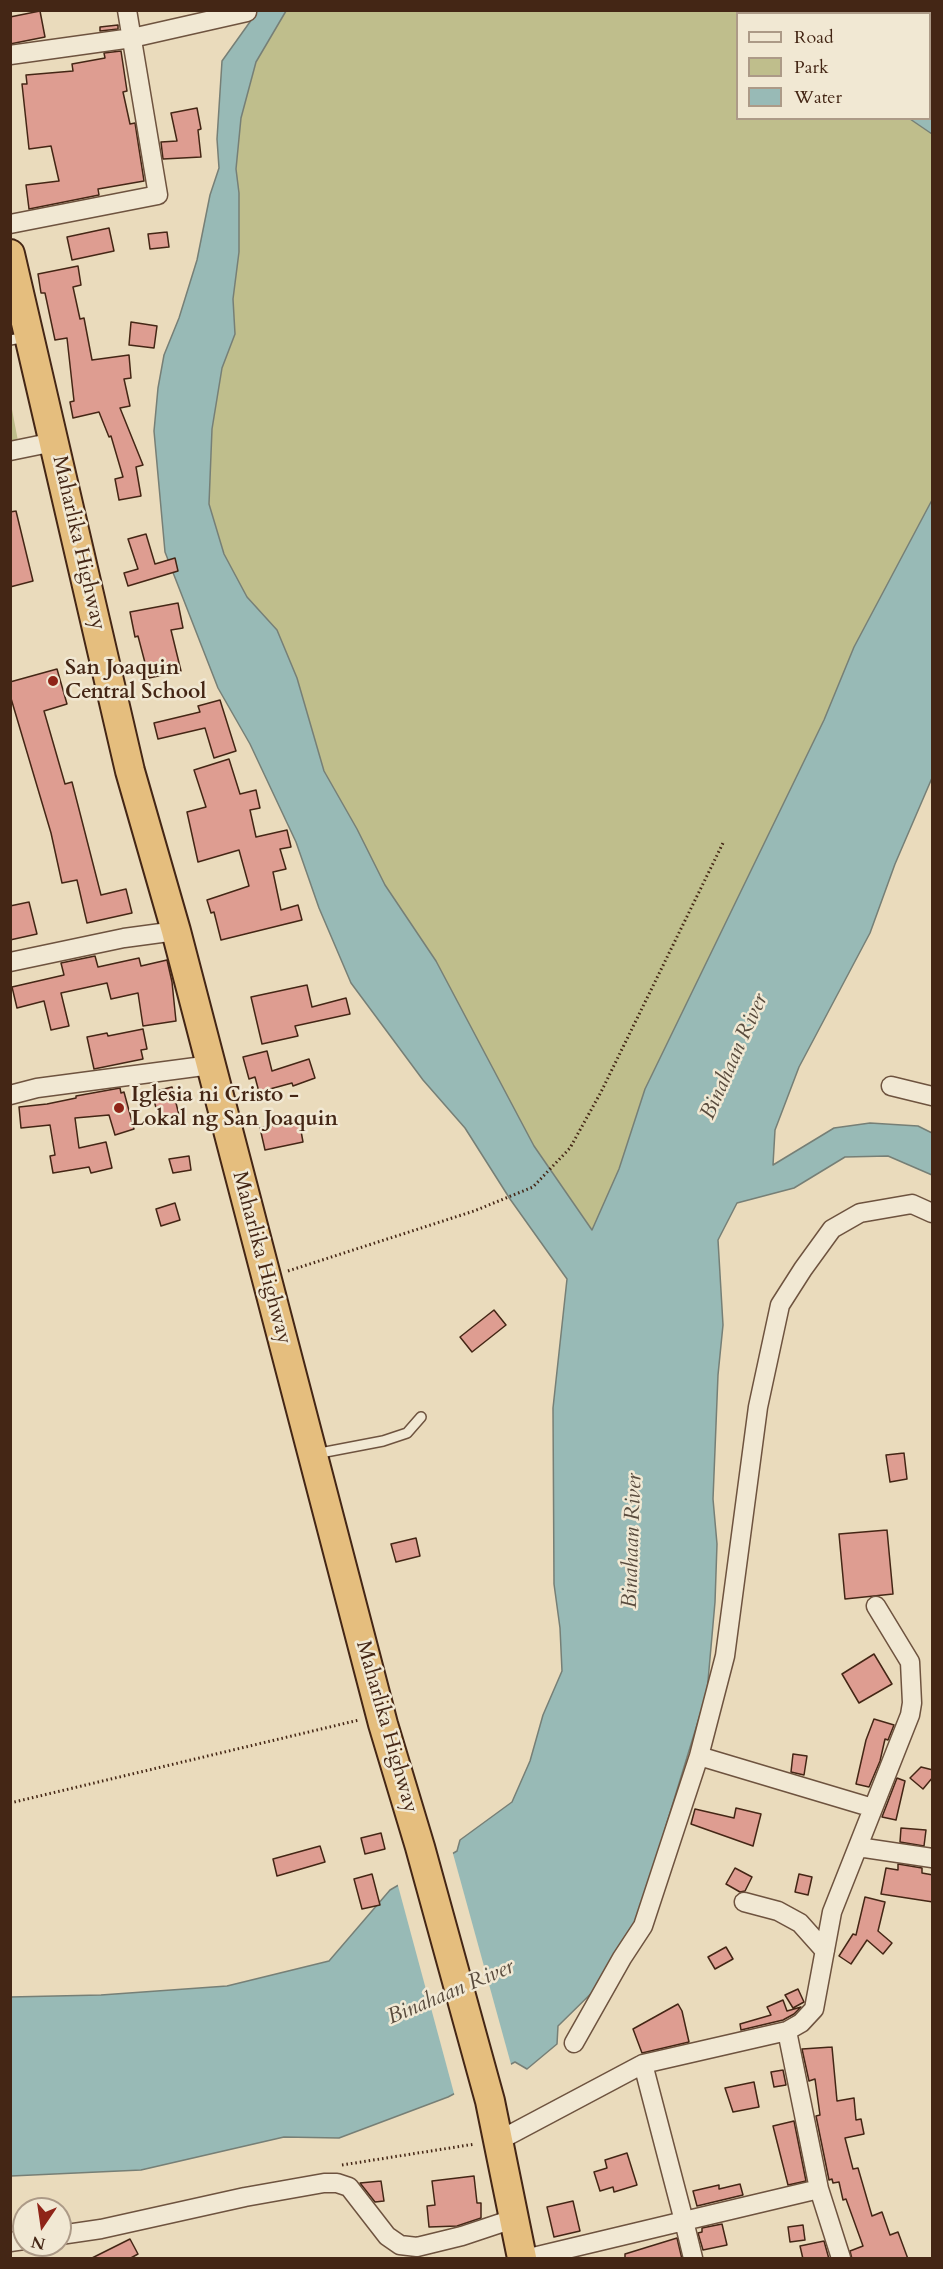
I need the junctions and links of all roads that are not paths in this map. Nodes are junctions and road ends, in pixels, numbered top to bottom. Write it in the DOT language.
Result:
graph roads {
  1 [pos="127,10"];
  2 [pos="247,12"];
  3 [pos="132,38"];
  4 [pos="10,55"];
  5 [pos="10,224"];
  6 [pos="10,254"];
  7 [pos="20,338"];
  8 [pos="54,442"];
  9 [pos="10,451"];
  10 [pos="176,931"];
  11 [pos="10,962"];
  12 [pos="211,1065"];
  13 [pos="891,1086"];
  14 [pos="10,1095"];
  15 [pos="933,1096"];
  16 [pos="933,1213"];
  17 [pos="421,1417"];
  18 [pos="312,1454"];
  19 [pos="876,1606"];
  20 [pos="699,1756"];
  21 [pos="873,1808"];
  22 [pos="858,1847"];
  23 [pos="933,1858"];
  24 [pos="744,1902"];
  25 [pos="825,1951"];
  26 [pos="787,2031"];
  27 [pos="574,2043"];
  28 [pos="643,2064"];
  29 [pos="498,2141"];
  30 [pos="819,2189"];
  31 [pos="513,2219"];
  32 [pos="684,2220"];
  33 [pos="72,2233"];
  34 [pos="522,2259"];
  35 [pos="529,2259"];
  36 [pos="693,2259"];
  37 [pos="841,2259"];
  1 -- 3 [label="street"];
  2 -- 3 [label="street"];
  3 -- 4 [label="street"];
  3 -- 5 [label="street"];
  6 -- 7 [label="highway, Maharlika Highway"];
  7 -- 8 [label="highway, Maharlika Highway"];
  8 -- 9 [label="street"];
  8 -- 10 [label="highway, Maharlika Highway"];
  10 -- 11 [label="street"];
  10 -- 12 [label="highway, Maharlika Highway"];
  12 -- 14 [label="street"];
  12 -- 18 [label="highway, Maharlika Highway"];
  13 -- 15 [label="street"];
  16 -- 20 [label="street"];
  17 -- 18 [label="lane"];
  18 -- 29 [label="highway, Maharlika Highway"];
  19 -- 21 [label="street"];
  20 -- 21 [label="street"];
  20 -- 27 [label="street"];
  21 -- 22 [label="street"];
  22 -- 23 [label="street"];
  22 -- 25 [label="street"];
  24 -- 25 [label="street"];
  25 -- 26 [label="street"];
  26 -- 28 [label="street"];
  26 -- 30 [label="street"];
  28 -- 29 [label="street"];
  28 -- 32 [label="street"];
  29 -- 31 [label="highway, Maharlika Highway"];
  30 -- 32 [label="street"];
  30 -- 37 [label="street"];
  31 -- 33 [label="street"];
  31 -- 34 [label="highway, Maharlika Highway"];
  32 -- 35 [label="street"];
  32 -- 36 [label="street"];
}
